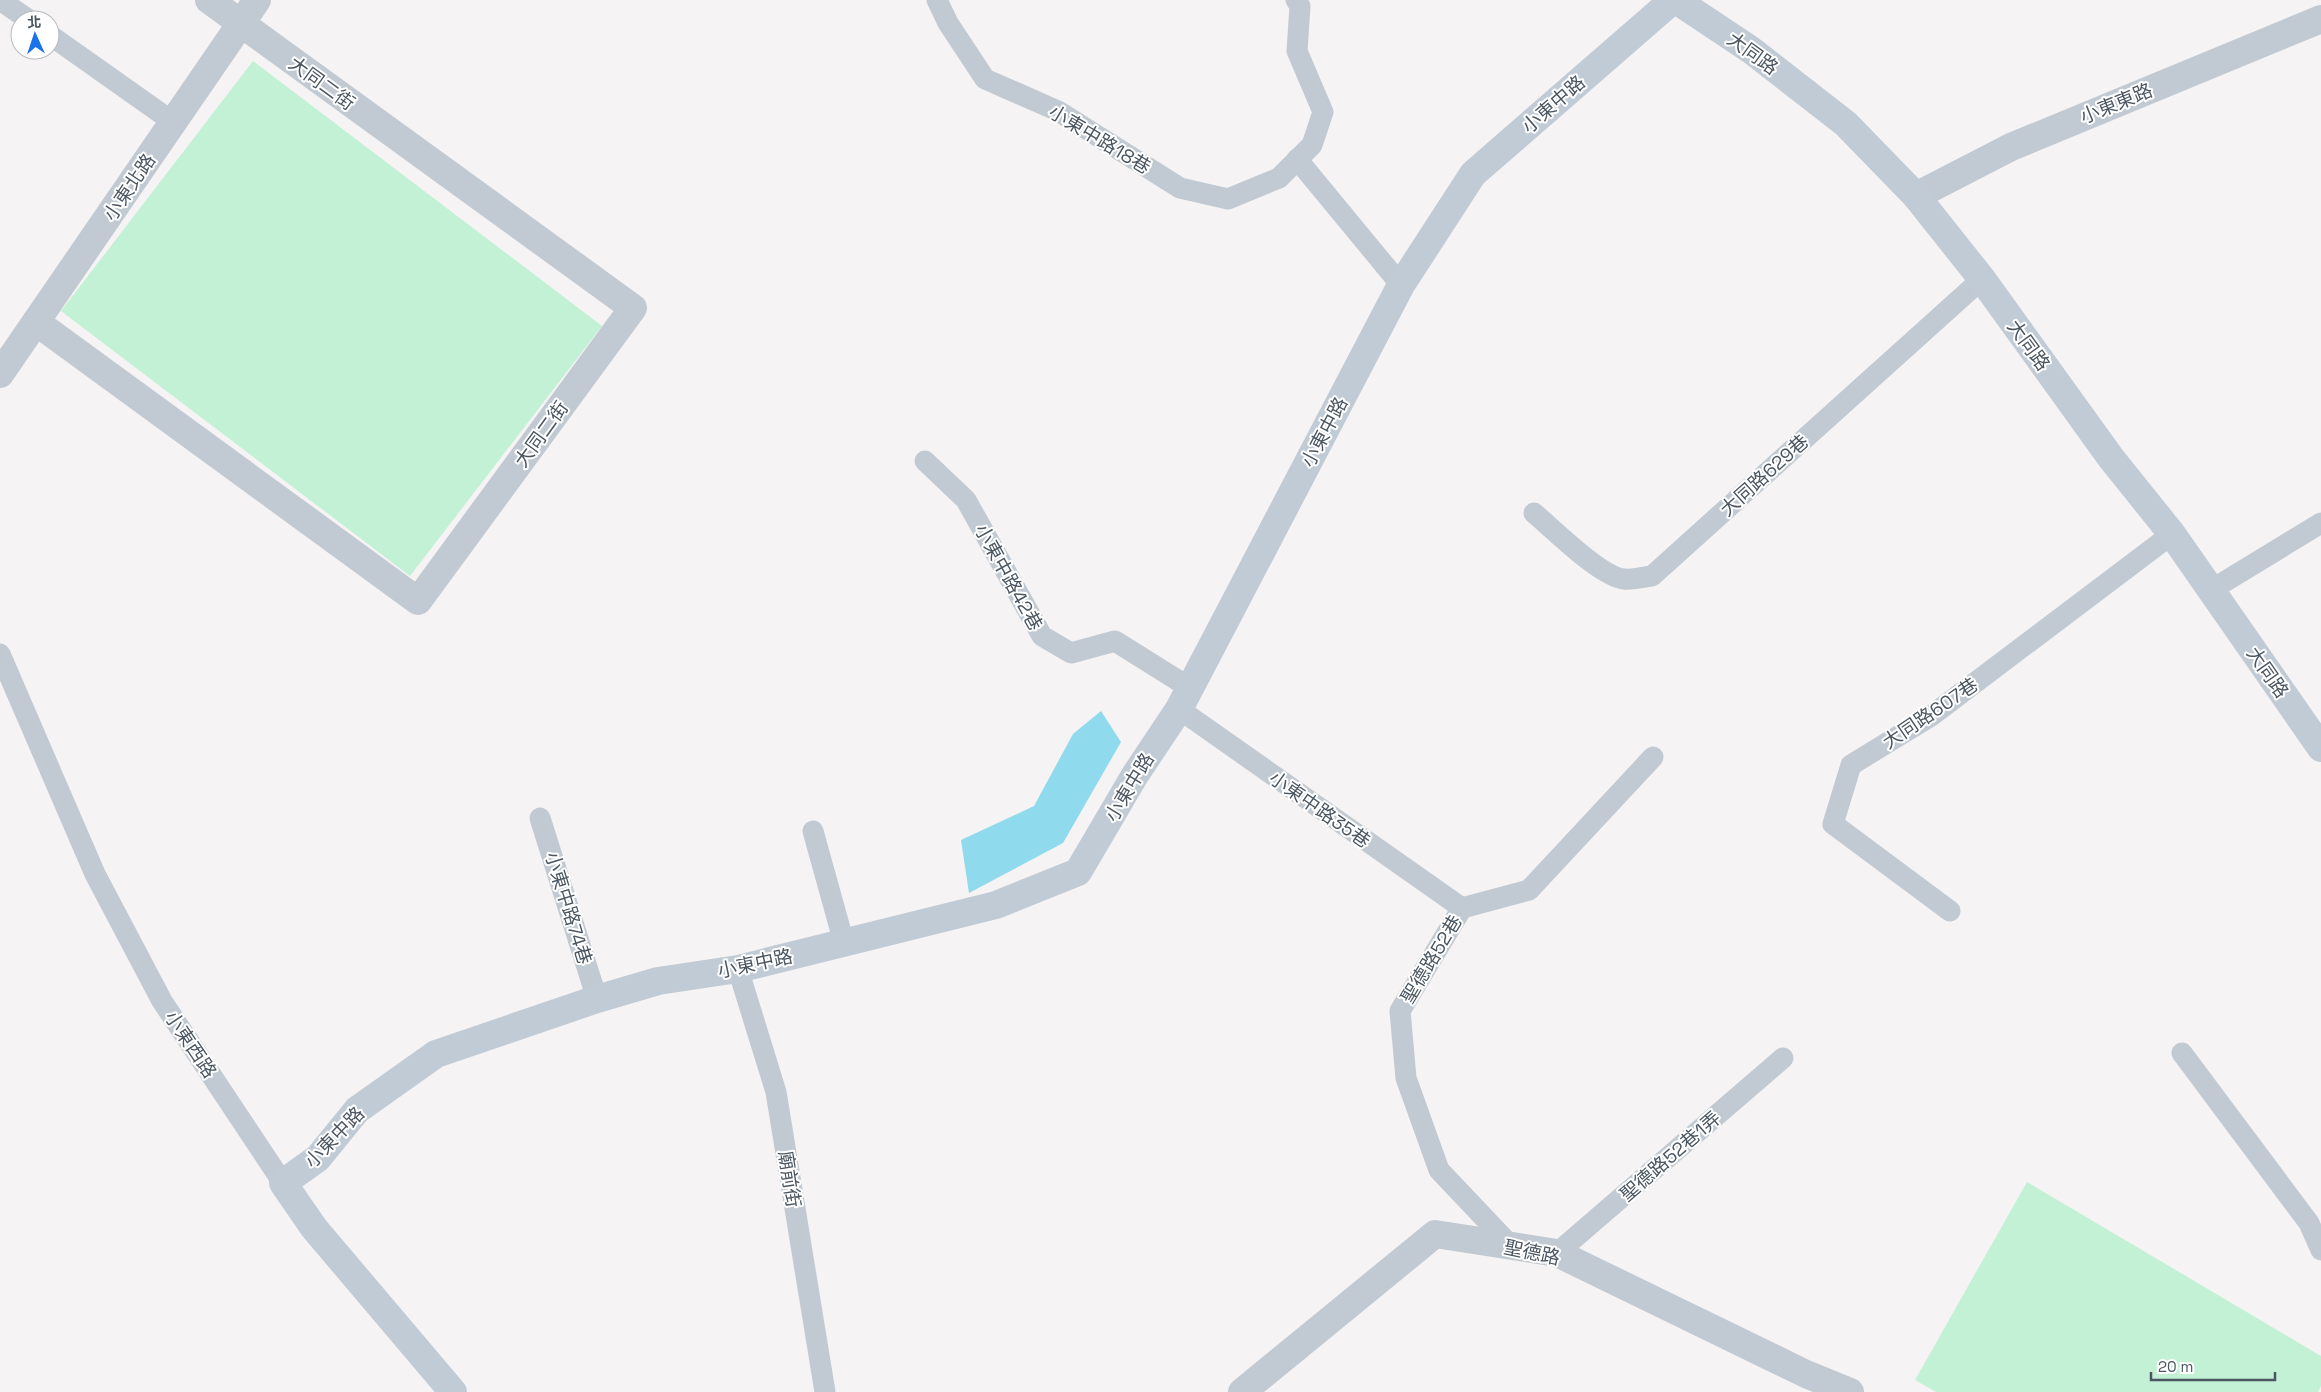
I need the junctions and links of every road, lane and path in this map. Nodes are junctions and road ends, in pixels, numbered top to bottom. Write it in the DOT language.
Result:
graph roads {
  1 [pos="0,0"];
  2 [pos="209,0"];
  3 [pos="257,0"];
  4 [pos="937,0"];
  5 [pos="1296,0"];
  6 [pos="1675,0"];
  7 [pos="14,10"];
  8 [pos="2321,19"];
  9 [pos="241,24"];
  10 [pos="60,42"];
  11 [pos="173,122"];
  12 [pos="1297,159"];
  13 [pos="1916,196"];
  14 [pos="1982,279"];
  15 [pos="1401,285"];
  16 [pos="36,322"];
  17 [pos="0,374"];
  18 [pos="925,461"];
  19 [pos="1534,513"];
  20 [pos="2321,523"];
  21 [pos="2172,534"];
  22 [pos="2211,590"];
  23 [pos="0,654"];
  24 [pos="1184,698"];
  25 [pos="2321,748"];
  26 [pos="1653,757"];
  27 [pos="540,818"];
  28 [pos="813,831"];
  29 [pos="1462,908"];
  30 [pos="1950,911"];
  31 [pos="844,943"];
  32 [pos="738,969"];
  33 [pos="597,999"];
  34 [pos="2182,1053"];
  35 [pos="1782,1058"];
  36 [pos="283,1183"];
  37 [pos="1511,1246"];
  38 [pos="2321,1250"];
  39 [pos="1557,1254"];
  40 [pos="453,1392"];
  41 [pos="825,1392"];
  42 [pos="1242,1392"];
  43 [pos="1850,1392"];
  1 -- 7 [label="lane"];
  2 -- 9 [label="street, 大同二街"];
  3 -- 9 [label="street, 小東北路"];
  4 -- 12 [label="lane, 小東中路18巷"];
  5 -- 12 [label="lane, 小東中路18巷"];
  6 -- 13 [label="street, 大同路"];
  6 -- 15 [label="street, 小東中路"];
  8 -- 13 [label="street, 小東東路"];
  9 -- 11 [label="street, 小東北路"];
  9 -- 16 [label="street, 大同二街"];
  10 -- 11 [label="lane"];
  11 -- 16 [label="street, 小東北路"];
  12 -- 15 [label="lane"];
  13 -- 14 [label="street, 大同路"];
  14 -- 19 [label="lane, 大同路629巷"];
  14 -- 21 [label="street, 大同路"];
  15 -- 24 [label="street, 小東中路"];
  16 -- 17 [label="street, 小東北路"];
  18 -- 24 [label="lane, 小東中路42巷"];
  20 -- 22 [label="lane"];
  21 -- 22 [label="street, 大同路"];
  21 -- 30 [label="lane, 大同路607巷"];
  22 -- 25 [label="street, 大同路"];
  23 -- 36 [label="lane, 小東西路"];
  24 -- 29 [label="lane, 小東中路35巷"];
  24 -- 31 [label="street, 小東中路"];
  26 -- 29 [label="lane"];
  27 -- 33 [label="lane, 小東中路74巷"];
  28 -- 31 [label="lane"];
  29 -- 37 [label="lane, 聖德路52巷"];
  31 -- 32 [label="street, 小東中路"];
  32 -- 33 [label="street, 小東中路"];
  32 -- 41 [label="lane, 廟前街"];
  33 -- 36 [label="street, 小東中路"];
  34 -- 38 [label="lane"];
  35 -- 39 [label="lane, 聖德路52巷1弄"];
  36 -- 40 [label="street, 小東西路"];
  37 -- 39 [label="street, 聖德路"];
  37 -- 42 [label="street, 聖德路"];
  39 -- 43 [label="street, 聖德路"];
}
